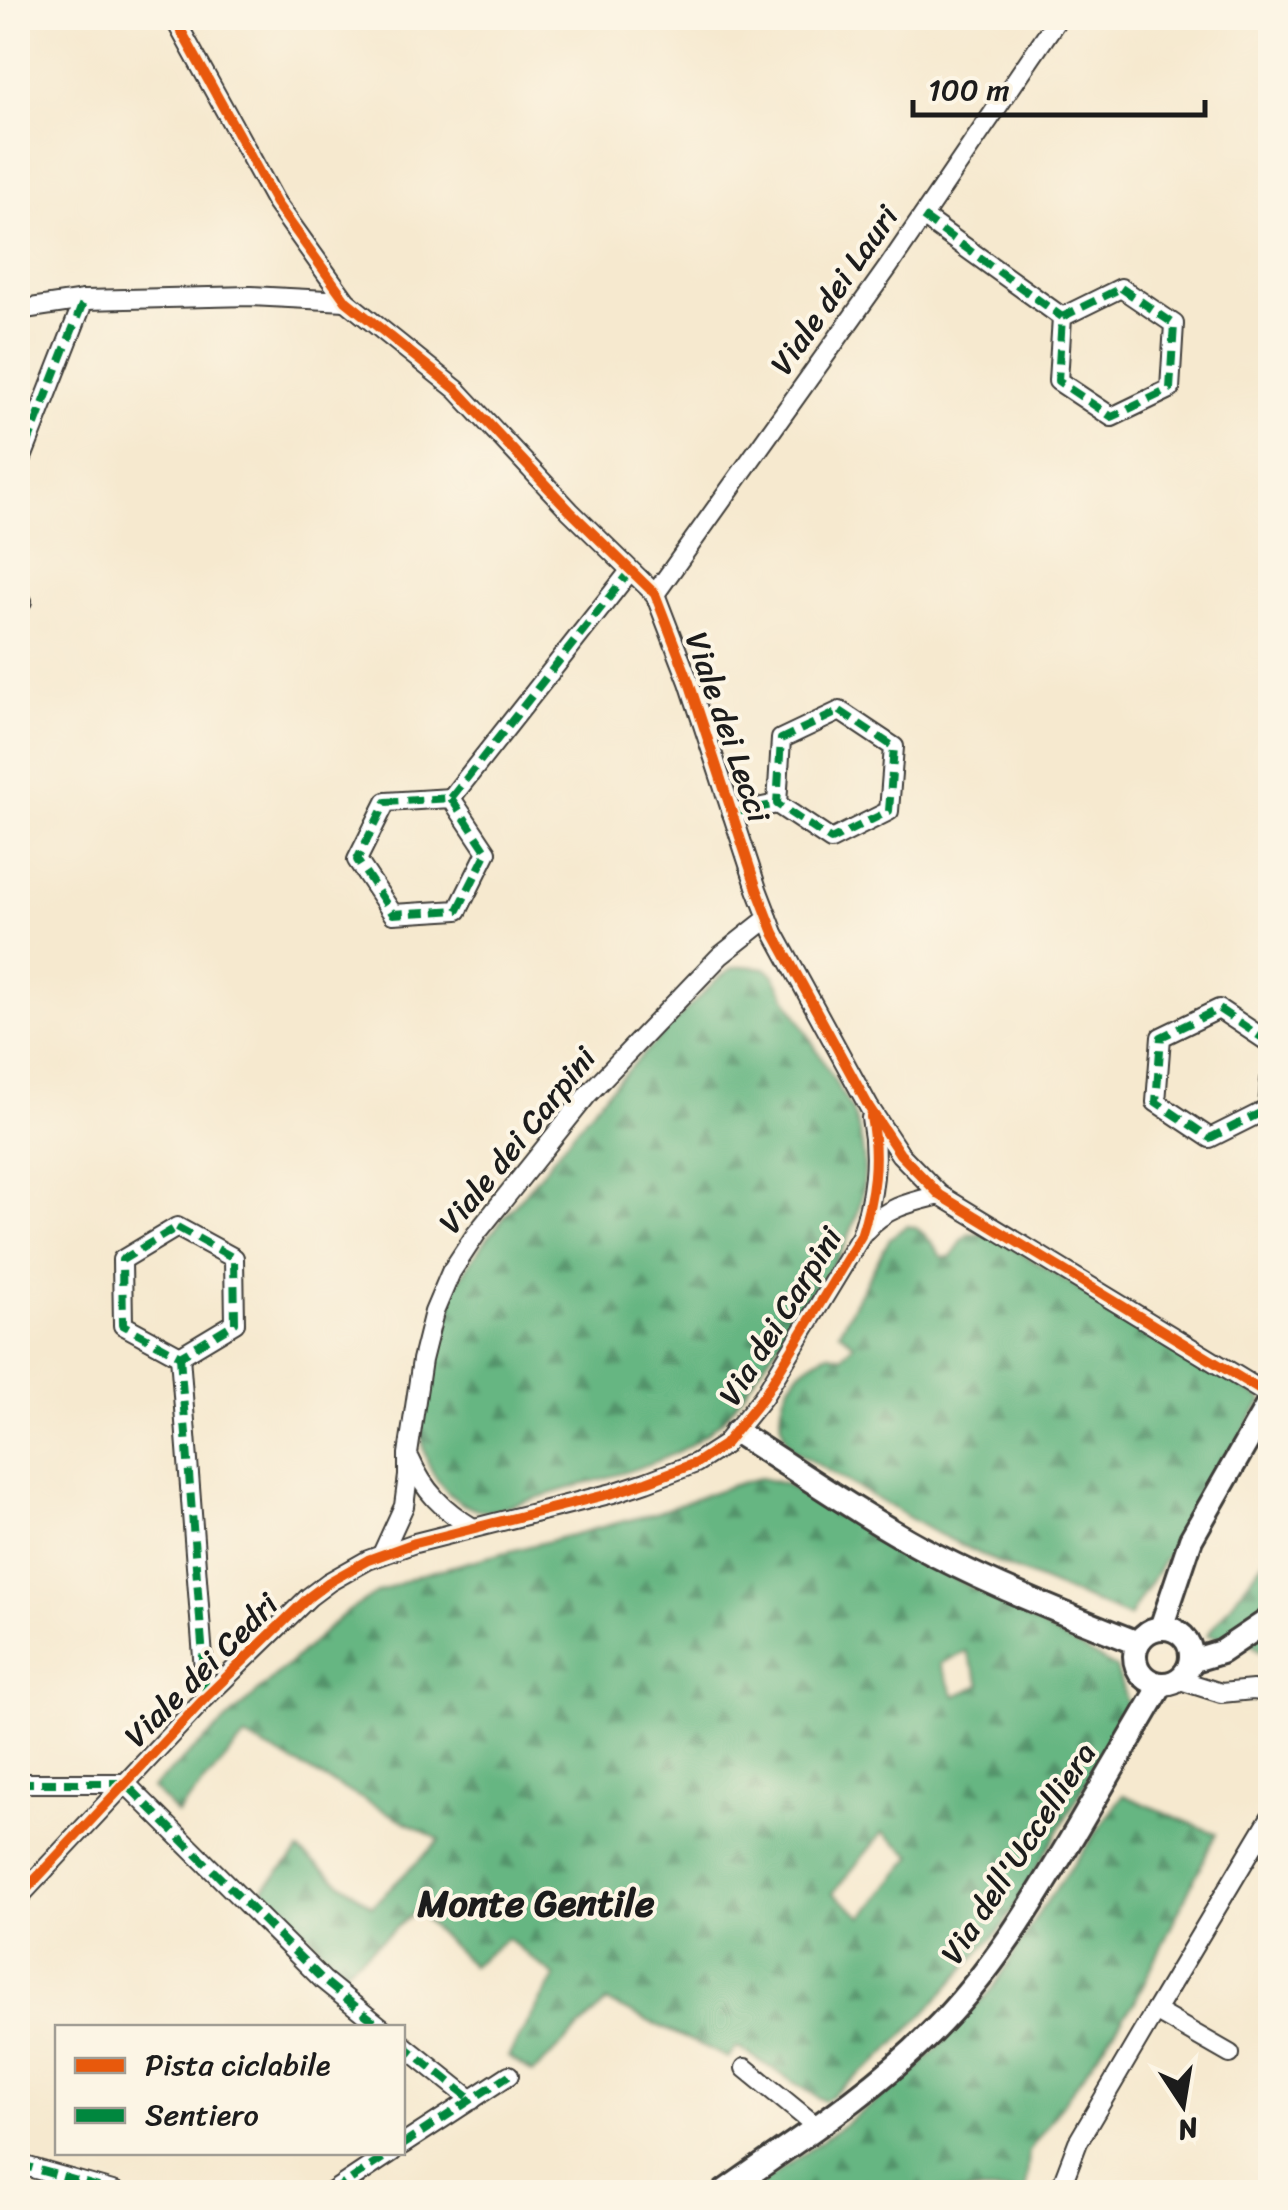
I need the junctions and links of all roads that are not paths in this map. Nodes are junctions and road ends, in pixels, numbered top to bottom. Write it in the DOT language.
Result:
graph roads {
  1 [pos="174,18"];
  2 [pos="1058,18"];
  3 [pos="923,217"];
  4 [pos="84,300"];
  5 [pos="346,301"];
  6 [pos="18,310"];
  7 [pos="1062,317"];
  8 [pos="18,468"];
  9 [pos="630,571"];
  10 [pos="655,594"];
  11 [pos="18,595"];
  12 [pos="18,610"];
  13 [pos="451,798"];
  14 [pos="777,804"];
  15 [pos="732,814"];
  16 [pos="768,918"];
  17 [pos="1270,1043"];
  18 [pos="1270,1080"];
  19 [pos="869,1107"];
  20 [pos="1270,1110"];
  21 [pos="940,1195"];
  22 [pos="861,1236"];
  23 [pos="180,1356"];
  24 [pos="1270,1398"];
  25 [pos="736,1432"];
  26 [pos="408,1454"];
  27 [pos="473,1528"];
  28 [pos="382,1554"];
  29 [pos="1270,1619"];
  30 [pos="1161,1628"];
  31 [pos="1138,1643"];
  32 [pos="1178,1675"];
  33 [pos="1270,1693"];
  34 [pos="206,1697"];
  35 [pos="18,1783"];
  36 [pos="125,1783"];
  37 [pos="1270,1818"];
  38 [pos="18,1898"];
  39 [pos="1155,2010"];
  40 [pos="378,2025"];
  41 [pos="405,2046"];
  42 [pos="1230,2054"];
  43 [pos="744,2068"];
  44 [pos="509,2075"];
  45 [pos="472,2100"];
  46 [pos="816,2126"];
  47 [pos="405,2143"];
  48 [pos="388,2155"];
  49 [pos="18,2164"];
  50 [pos="116,2192"];
  51 [pos="332,2192"];
  52 [pos="724,2192"];
  53 [pos="1059,2192"];
  1 -- 5 [label="street, Viale dei Lecci"];
  2 -- 3 [label="street, Viale dei Lauri"];
  3 -- 7 [label="street"];
  3 -- 10 [label="street, Viale dei Lauri"];
  4 -- 5 [label="street"];
  4 -- 6 [label="street"];
  4 -- 8 [label="street"];
  5 -- 9 [label="street, Viale dei Lecci"];
  7 -- 7 [label="street"];
  9 -- 10 [label="street, Viale dei Lecci"];
  9 -- 13 [label="street"];
  10 -- 15 [label="street, Viale dei Lecci"];
  11 -- 12 [label="street"];
  13 -- 13 [label="street"];
  14 -- 14 [label="street"];
  14 -- 15 [label="street"];
  15 -- 16 [label="street, Viale dei Lecci"];
  16 -- 19 [label="street, Viale dei Lecci"];
  16 -- 26 [label="street, Viale dei Carpini"];
  17 -- 20 [label="street"];
  18 -- 20 [label="street"];
  19 -- 21 [label="street, Viale dei Lecci"];
  19 -- 22 [label="street, Via dei Carpini"];
  21 -- 22 [label="street"];
  21 -- 24 [label="street, Viale dei Lecci"];
  22 -- 25 [label="street, Via dei Carpini"];
  23 -- 23 [label="street"];
  23 -- 34 [label="street"];
  24 -- 30 [label="street"];
  25 -- 27 [label="street, Viale dei Cedri"];
  25 -- 31 [label="street"];
  26 -- 27 [label="street"];
  26 -- 28 [label="street, Viale dei Carpini"];
  27 -- 28 [label="street, Viale dei Cedri"];
  28 -- 34 [label="street, Viale dei Cedri"];
  29 -- 32 [label="street"];
  30 -- 31 [label="street"];
  30 -- 32 [label="street"];
  31 -- 32 [label="street"];
  32 -- 33 [label="street"];
  32 -- 46 [label="street, Via dell'Uccelliera"];
  34 -- 36 [label="street, Viale dei Cedri"];
  35 -- 36 [label="street"];
  36 -- 38 [label="street, Viale dei Cedri"];
  36 -- 40 [label="street"];
  37 -- 39 [label="street"];
  39 -- 42 [label="street"];
  39 -- 53 [label="street"];
  41 -- 45 [label="street"];
  43 -- 46 [label="street"];
  44 -- 45 [label="street"];
  45 -- 47 [label="street"];
  46 -- 52 [label="street, Via dell'Uccelliera"];
  48 -- 51 [label="street"];
  49 -- 50 [label="street"];
}
